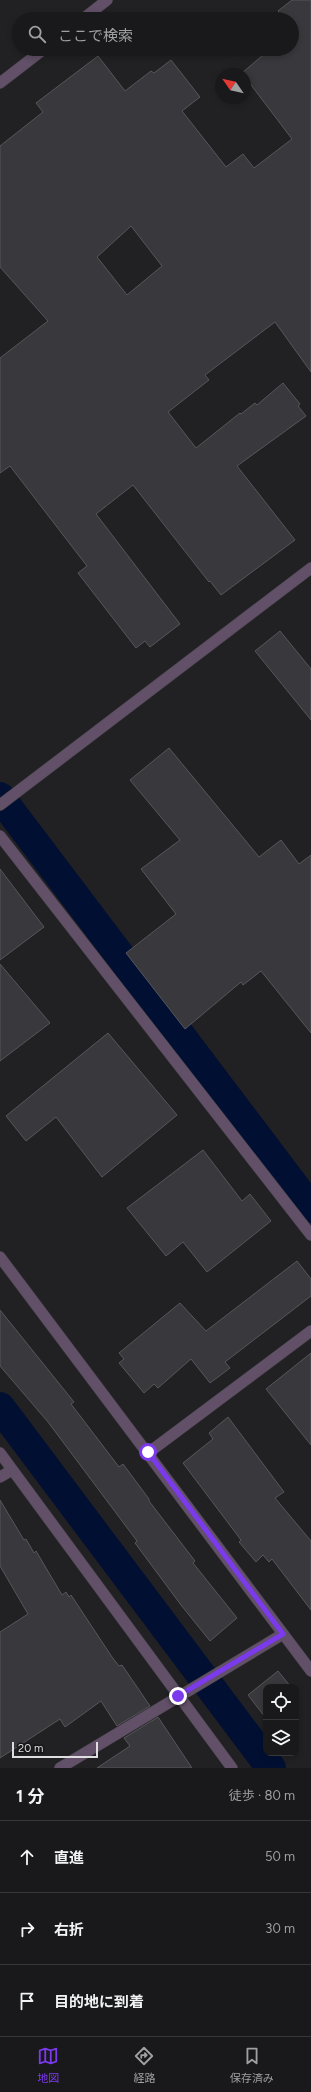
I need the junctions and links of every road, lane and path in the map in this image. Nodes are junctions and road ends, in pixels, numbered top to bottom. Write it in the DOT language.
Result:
graph roads {
  1 [pos="107,0"];
  2 [pos="92,12"];
  3 [pos="35,56"];
  4 [pos="0,83"];
  5 [pos="311,568"];
  6 [pos="0,805"];
  7 [pos="0,836"];
  8 [pos="311,1235"];
  9 [pos="0,1257"];
  10 [pos="311,1331"];
  11 [pos="148,1452"];
  12 [pos="0,1453"];
  13 [pos="12,1470"];
  14 [pos="0,1477"];
  15 [pos="283,1634"];
  16 [pos="311,1671"];
  17 [pos="178,1696"];
  18 [pos="60,1768"];
  19 [pos="232,1768"];
  1 -- 2 [label="street"];
  3 -- 4 [label="street"];
  5 -- 6 [label="street"];
  7 -- 8 [label="street"];
  9 -- 11 [label="street"];
  10 -- 11 [label="street"];
  11 -- 15 [label="street"];
  12 -- 13 [label="street"];
  13 -- 14 [label="street"];
  13 -- 17 [label="street"];
  15 -- 16 [label="street"];
  15 -- 17 [label="street"];
  17 -- 18 [label="street"];
  17 -- 19 [label="street"];
}
